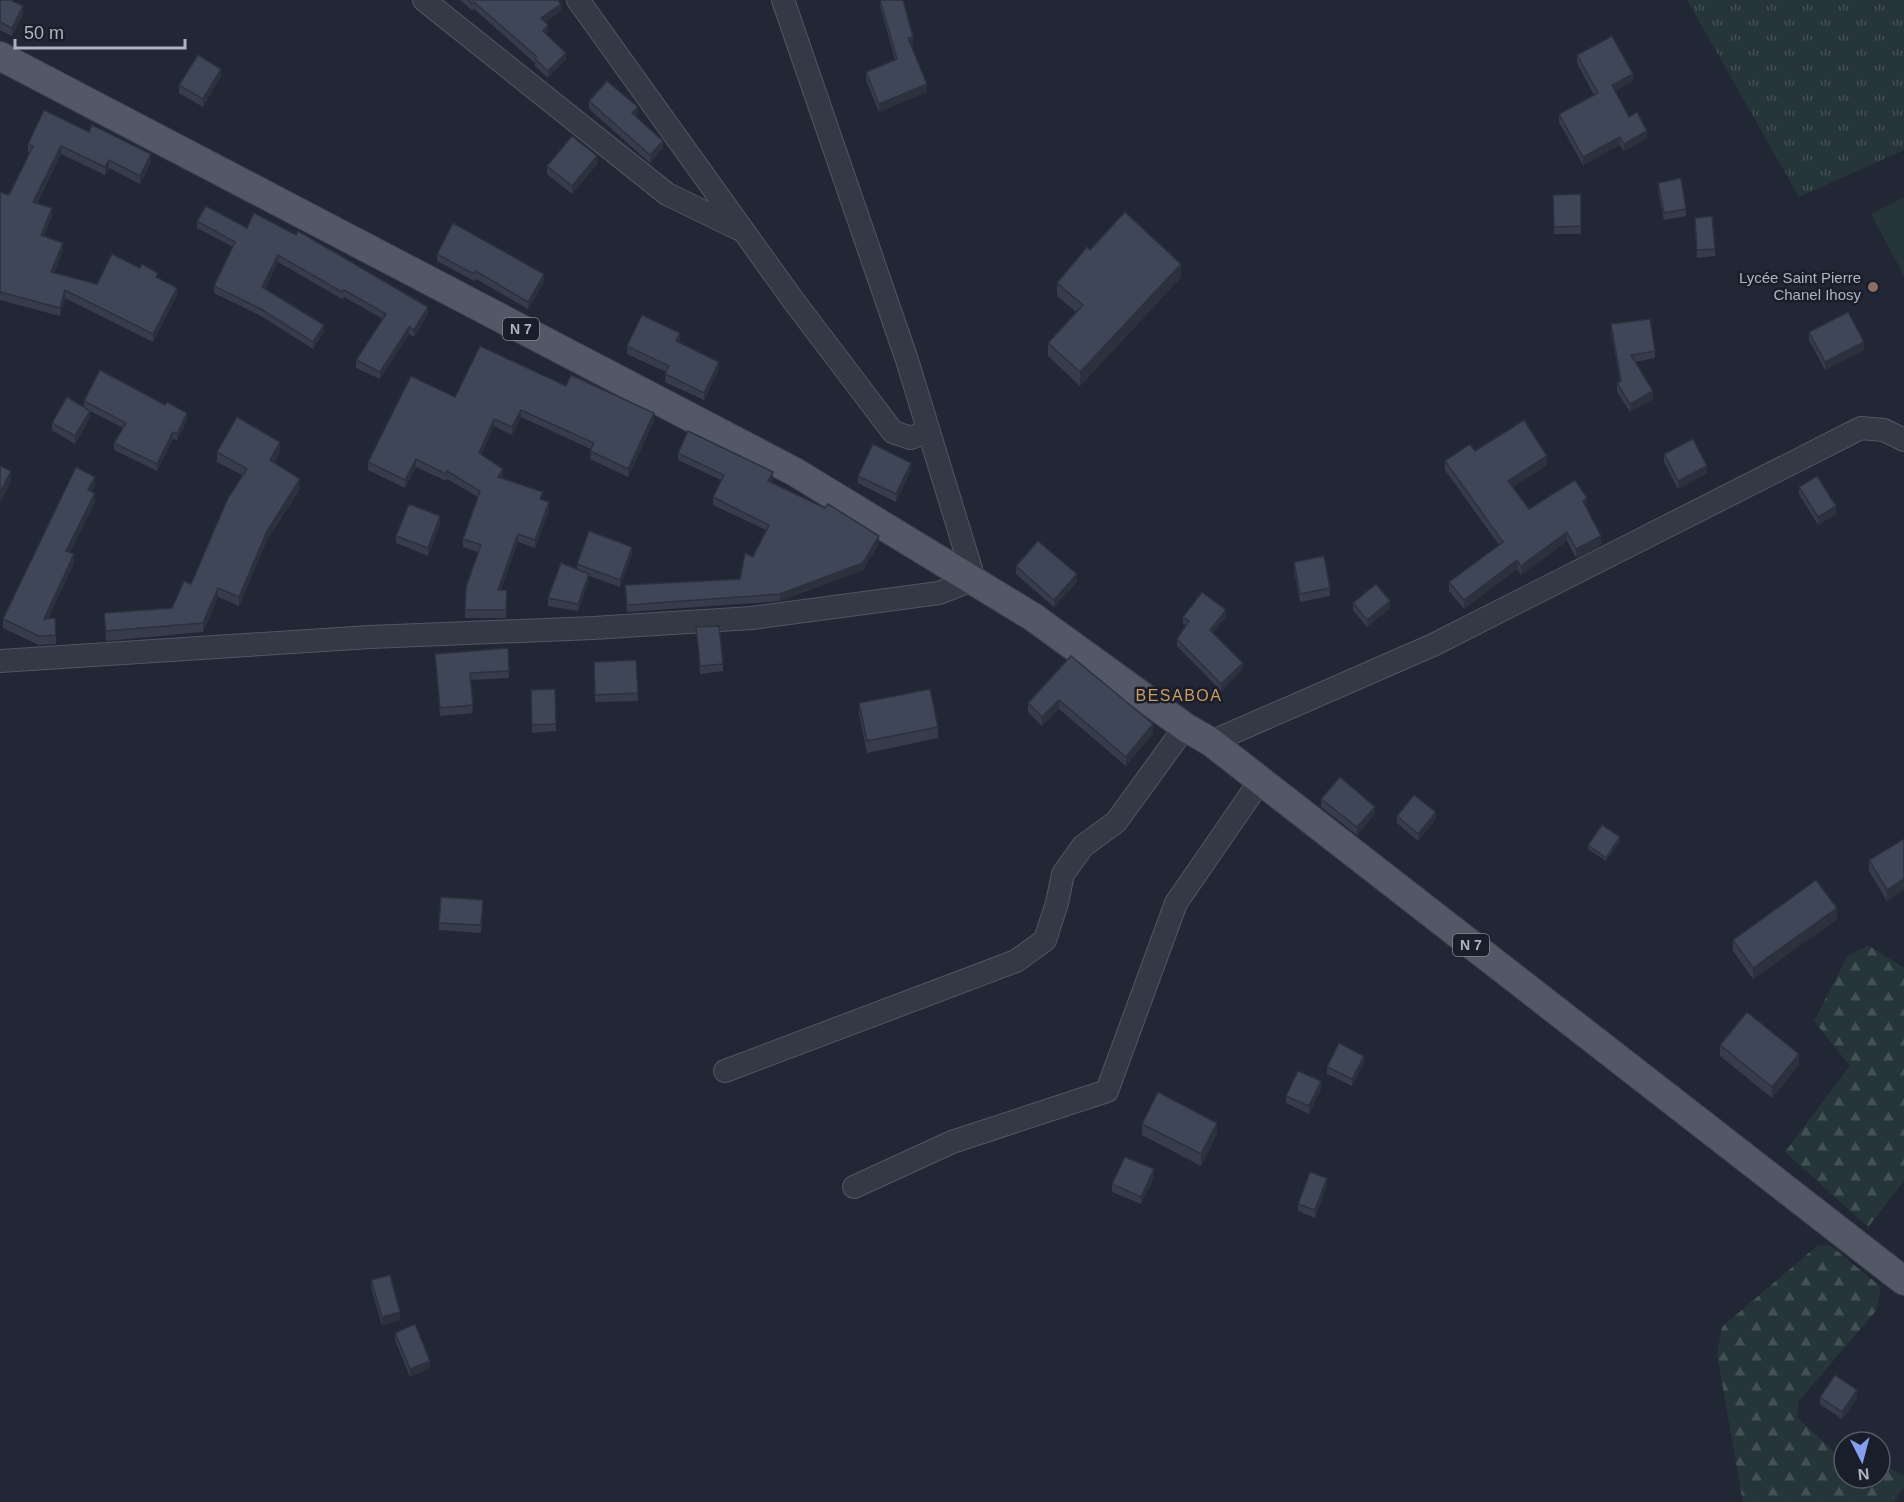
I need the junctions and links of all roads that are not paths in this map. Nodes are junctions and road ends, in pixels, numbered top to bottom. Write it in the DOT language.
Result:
graph roads {
  1 [pos="424,0"];
  2 [pos="578,0"];
  3 [pos="783,0"];
  4 [pos="0,56"];
  5 [pos="743,231"];
  6 [pos="928,430"];
  7 [pos="1904,440"];
  8 [pos="974,579"];
  9 [pos="0,661"];
  10 [pos="1185,728"];
  11 [pos="1211,742"];
  12 [pos="1260,781"];
  13 [pos="725,1071"];
  14 [pos="854,1187"];
  15 [pos="1904,1281"];
  1 -- 5 [label="street"];
  2 -- 5 [label="street"];
  3 -- 6 [label="street"];
  4 -- 8 [label="main road, N 7"];
  5 -- 6 [label="street"];
  6 -- 8 [label="street"];
  7 -- 11 [label="street"];
  8 -- 9 [label="street"];
  8 -- 10 [label="main road, N 7"];
  10 -- 11 [label="main road, N 7"];
  10 -- 13 [label="street"];
  11 -- 12 [label="main road, N 7"];
  12 -- 14 [label="street"];
  12 -- 15 [label="main road, N 7"];
}
